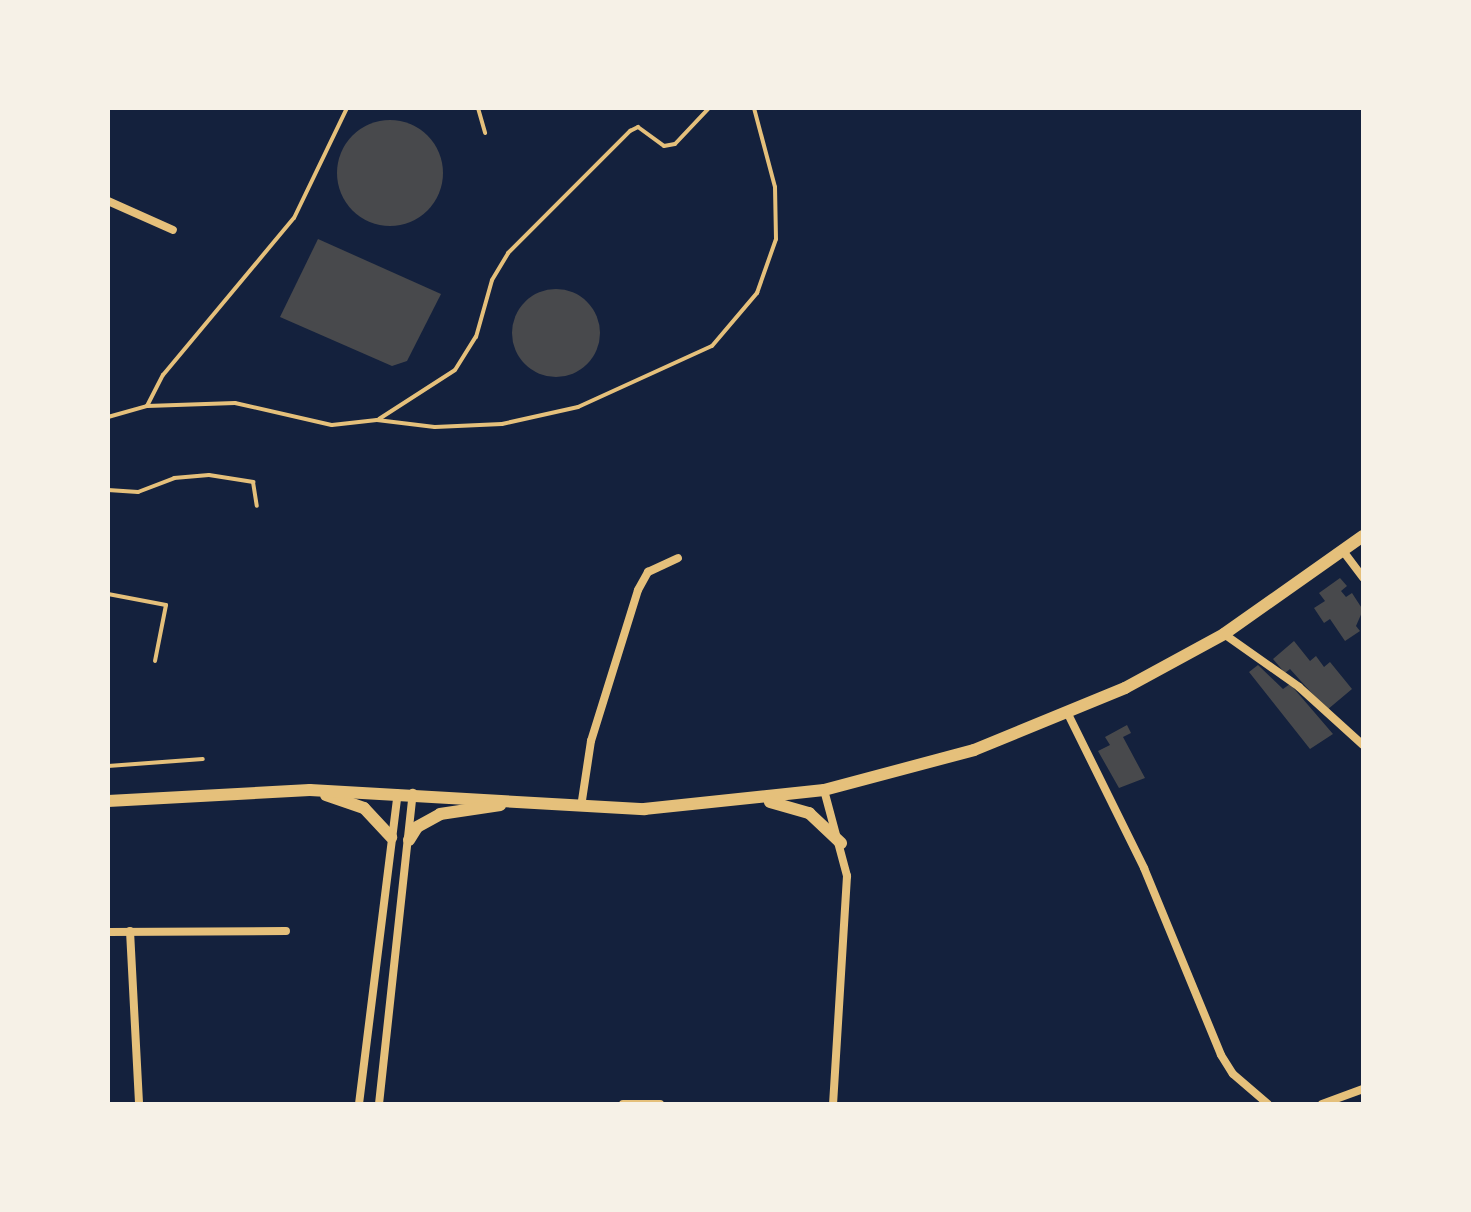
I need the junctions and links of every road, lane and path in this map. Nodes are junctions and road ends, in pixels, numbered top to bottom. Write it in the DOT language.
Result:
graph roads {
  1 [pos="347,108"];
  2 [pos="478,108"];
  3 [pos="709,108"];
  4 [pos="754,108"];
  5 [pos="485,133"];
  6 [pos="108,201"];
  7 [pos="173,230"];
  8 [pos="147,406"];
  9 [pos="108,417"];
  10 [pos="377,420"];
  11 [pos="108,490"];
  12 [pos="257,506"];
  13 [pos="1363,536"];
  14 [pos="1343,551"];
  15 [pos="678,558"];
  16 [pos="1363,578"];
  17 [pos="108,594"];
  18 [pos="1224,634"];
  19 [pos="155,661"];
  20 [pos="1068,714"];
  21 [pos="1363,745"];
  22 [pos="203,759"];
  23 [pos="108,766"];
  24 [pos="310,790"];
  25 [pos="824,790"];
  26 [pos="398,792"];
  27 [pos="413,793"];
  28 [pos="108,801"];
  29 [pos="752,801"];
  30 [pos="522,802"];
  31 [pos="581,807"];
  32 [pos="391,837"];
  33 [pos="409,840"];
  34 [pos="841,843"];
  35 [pos="386,876"];
  36 [pos="405,878"];
  37 [pos="381,923"];
  38 [pos="399,925"];
  39 [pos="130,931"];
  40 [pos="286,931"];
  41 [pos="108,932"];
  42 [pos="1363,1089"];
  43 [pos="139,1104"];
  44 [pos="359,1104"];
  45 [pos="379,1104"];
  46 [pos="623,1104"];
  47 [pos="660,1104"];
  48 [pos="833,1104"];
  49 [pos="1268,1104"];
  50 [pos="1322,1104"];
  1 -- 8 [label="lane"];
  2 -- 5 [label="lane"];
  3 -- 10 [label="lane"];
  4 -- 10 [label="lane"];
  6 -- 7 [label="street"];
  8 -- 9 [label="lane"];
  8 -- 10 [label="lane"];
  11 -- 12 [label="lane"];
  13 -- 14 [label="main road"];
  14 -- 16 [label="street"];
  14 -- 18 [label="main road"];
  15 -- 31 [label="street"];
  17 -- 19 [label="lane"];
  18 -- 20 [label="main road"];
  18 -- 21 [label="street"];
  20 -- 25 [label="main road"];
  20 -- 49 [label="street"];
  22 -- 23 [label="lane"];
  24 -- 26 [label="main road"];
  24 -- 28 [label="main road"];
  24 -- 32 [label="main road"];
  25 -- 29 [label="main road"];
  25 -- 34 [label="street"];
  26 -- 27 [label="main road"];
  26 -- 32 [label="street"];
  27 -- 30 [label="main road"];
  27 -- 33 [label="street"];
  29 -- 31 [label="main road"];
  29 -- 34 [label="main road"];
  30 -- 31 [label="main road"];
  30 -- 33 [label="main road"];
  32 -- 35 [label="street"];
  33 -- 36 [label="street"];
  34 -- 48 [label="street"];
  35 -- 36 [label="street"];
  35 -- 37 [label="street"];
  36 -- 38 [label="street"];
  37 -- 38 [label="street"];
  37 -- 44 [label="street"];
  38 -- 45 [label="street"];
  39 -- 40 [label="street"];
  39 -- 41 [label="street"];
  39 -- 43 [label="street"];
  42 -- 50 [label="street"];
  46 -- 47 [label="street"];
}
